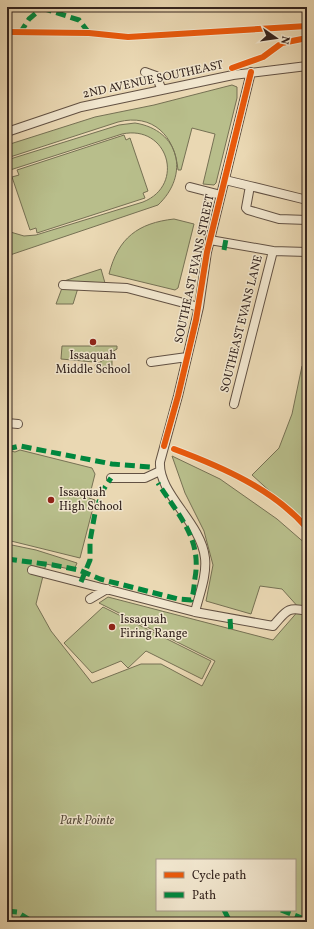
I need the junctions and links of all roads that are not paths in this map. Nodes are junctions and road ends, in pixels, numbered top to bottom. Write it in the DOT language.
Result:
graph roads {
  1 [pos="307,66"];
  2 [pos="145,72"];
  3 [pos="251,72"];
  4 [pos="162,90"];
  5 [pos="7,132"];
  6 [pos="225,180"];
  7 [pos="250,186"];
  8 [pos="190,187"];
  9 [pos="221,195"];
  10 [pos="307,200"];
  11 [pos="307,220"];
  12 [pos="210,240"];
  13 [pos="274,251"];
  14 [pos="307,252"];
  15 [pos="63,285"];
  16 [pos="199,307"];
  17 [pos="187,357"];
  18 [pos="151,362"];
  19 [pos="234,404"];
  20 [pos="7,423"];
  21 [pos="18,424"];
  22 [pos="160,471"];
  23 [pos="111,478"];
  24 [pos="32,570"];
  25 [pos="107,590"];
  26 [pos="90,599"];
  27 [pos="307,610"];
  28 [pos="195,612"];
  1 -- 3 [label="street, 2ND AVENUE SOUTHEAST"];
  2 -- 4 [label="street"];
  3 -- 4 [label="street, 2ND AVENUE SOUTHEAST"];
  3 -- 6 [label="street, SOUTHEAST EVANS STREET"];
  4 -- 5 [label="street, 2ND AVENUE SOUTHEAST"];
  6 -- 7 [label="street"];
  6 -- 9 [label="street, SOUTHEAST EVANS STREET"];
  7 -- 10 [label="street"];
  7 -- 11 [label="street"];
  8 -- 9 [label="street"];
  9 -- 12 [label="street, SOUTHEAST EVANS STREET"];
  12 -- 13 [label="street"];
  12 -- 16 [label="street, SOUTHEAST EVANS STREET"];
  13 -- 14 [label="street"];
  13 -- 19 [label="street, SOUTHEAST EVANS LANE"];
  15 -- 16 [label="street"];
  16 -- 17 [label="street, SOUTHEAST EVANS STREET"];
  17 -- 18 [label="street"];
  17 -- 22 [label="street, SOUTHEAST EVANS STREET"];
  20 -- 21 [label="street"];
  22 -- 23 [label="street"];
  22 -- 28 [label="street"];
  24 -- 25 [label="street"];
  25 -- 26 [label="street"];
  25 -- 28 [label="street"];
  27 -- 28 [label="street"];
}
